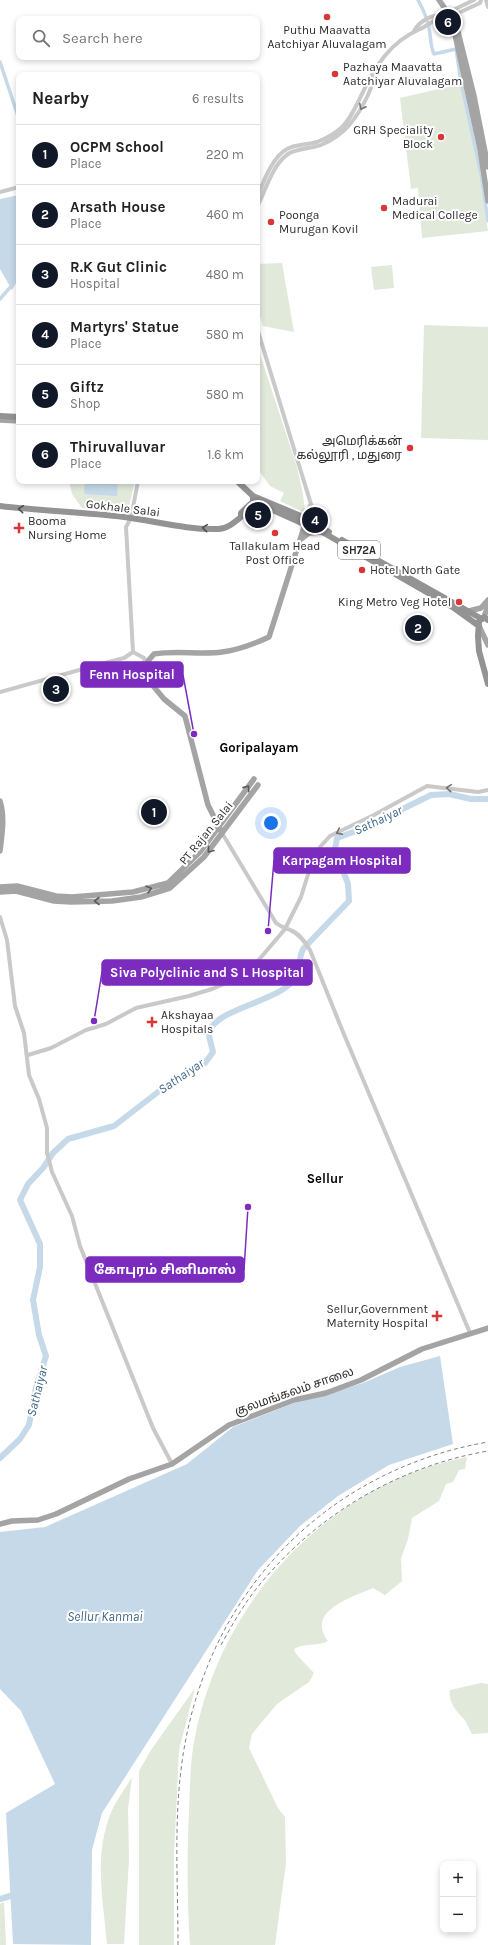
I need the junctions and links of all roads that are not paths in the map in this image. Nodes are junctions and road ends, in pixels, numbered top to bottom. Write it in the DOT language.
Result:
graph roads {
  1 [pos="439,0"];
  2 [pos="474,0"];
  3 [pos="481,0"];
  4 [pos="486,0"];
  5 [pos="488,7"];
  6 [pos="450,15"];
  7 [pos="374,71"];
  8 [pos="484,148"];
  9 [pos="488,167"];
  10 [pos="16,188"];
  11 [pos="0,192"];
  12 [pos="260,192"];
  13 [pos="260,201"];
  14 [pos="488,201"];
  15 [pos="260,338"];
  16 [pos="0,416"];
  17 [pos="16,417"];
  18 [pos="0,420"];
  19 [pos="16,420"];
  20 [pos="137,484"];
  21 [pos="240,484"];
  22 [pos="253,496"];
  23 [pos="310,502"];
  24 [pos="0,506"];
  25 [pos="131,518"];
  26 [pos="240,518"];
  27 [pos="306,521"];
  28 [pos="326,533"];
  29 [pos="300,540"];
  30 [pos="488,600"];
  31 [pos="488,606"];
  32 [pos="469,611"];
  33 [pos="484,618"];
  34 [pos="479,626"];
  35 [pos="488,645"];
  36 [pos="133,652"];
  37 [pos="147,669"];
  38 [pos="488,684"];
  39 [pos="0,692"];
  40 [pos="254,779"];
  41 [pos="258,785"];
  42 [pos="488,790"];
  43 [pos="0,801"];
  44 [pos="221,830"];
  45 [pos="0,851"];
  46 [pos="0,887"];
  47 [pos="0,892"];
  48 [pos="0,917"];
  49 [pos="285,929"];
  50 [pos="28,1055"];
  51 [pos="488,1328"];
  52 [pos="470,1333"];
  53 [pos="172,1464"];
  54 [pos="0,1524"];
  1 -- 6 [label="main road"];
  2 -- 6 [label="street"];
  3 -- 6 [label="street"];
  4 -- 5 [label="street"];
  6 -- 7 [label="street"];
  6 -- 8 [label="main road"];
  7 -- 12 [label="street"];
  7 -- 13 [label="street, one-way"];
  8 -- 9 [label="main road"];
  8 -- 14 [label="main road"];
  10 -- 11 [label="street"];
  15 -- 23 [label="street"];
  16 -- 17 [label="highway"];
  18 -- 19 [label="main road"];
  20 -- 25 [label="street"];
  21 -- 22 [label="highway, SH72A"];
  22 -- 26 [label="highway, Gokhale Salai"];
  22 -- 27 [label="highway, SH72A"];
  23 -- 27 [label="street"];
  23 -- 28 [label="street"];
  25 -- 24 [label="highway, Gokhale Salai, one-way"];
  26 -- 25 [label="highway, Gokhale Salai, one-way"];
  25 -- 36 [label="street"];
  26 -- 27 [label="highway, Gokhale Salai / SH72A"];
  27 -- 28 [label="highway, SH72A"];
  27 -- 29 [label="main road"];
  28 -- 29 [label="main road"];
  28 -- 32 [label="highway, SH72A"];
  28 -- 34 [label="highway, SH72A"];
  29 -- 37 [label="main road"];
  30 -- 32 [label="main road"];
  31 -- 33 [label="main road"];
  32 -- 33 [label="highway, SH72A"];
  33 -- 34 [label="highway"];
  34 -- 35 [label="main road"];
  34 -- 38 [label="highway"];
  36 -- 37 [label="street"];
  36 -- 39 [label="street"];
  37 -- 44 [label="main road"];
  44 -- 40 [label="main road, PT Rajan Salai, one-way"];
  41 -- 44 [label="main road, PT Rajan Salai"];
  42 -- 49 [label="street, one-way"];
  43 -- 45 [label="main road"];
  46 -- 44 [label="main road, PT Rajan Salai, one-way"];
  44 -- 47 [label="main road, PT Rajan Salai, one-way"];
  44 -- 49 [label="street"];
  48 -- 50 [label="street"];
  49 -- 50 [label="street"];
  49 -- 52 [label="street"];
  50 -- 53 [label="street"];
  51 -- 52 [label="main road, குலமங்கலம் சாலை"];
  52 -- 53 [label="main road, குலமங்கலம் சாலை"];
  53 -- 54 [label="main road, குலமங்கலம் சாலை"];
}
